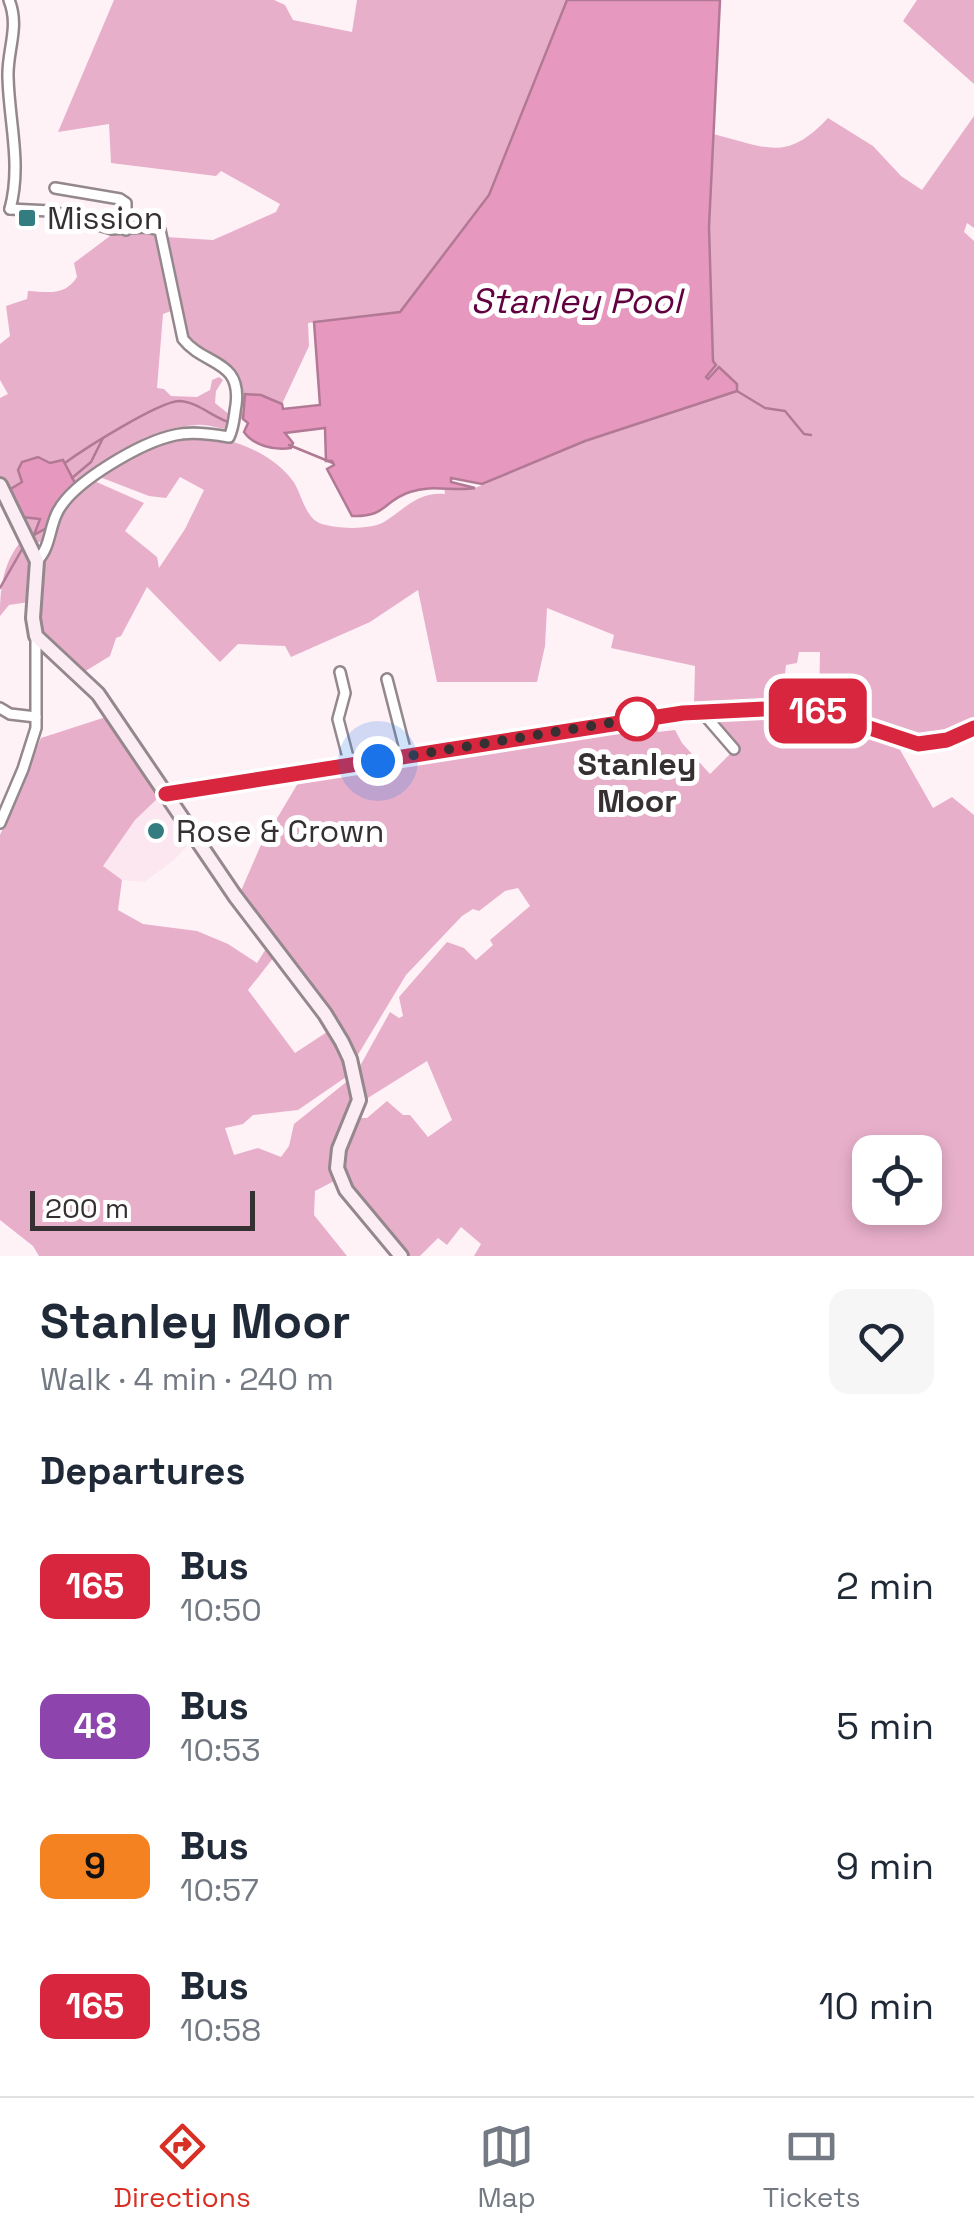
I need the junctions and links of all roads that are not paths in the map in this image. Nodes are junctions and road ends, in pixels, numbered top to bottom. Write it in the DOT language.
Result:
graph roads {
  1 [pos="9,0"];
  2 [pos="55,188"];
  3 [pos="10,209"];
  4 [pos="0,219"];
  5 [pos="126,230"];
  6 [pos="0,485"];
  7 [pos="31,548"];
  8 [pos="36,636"];
  9 [pos="340,672"];
  10 [pos="387,679"];
  11 [pos="0,709"];
  12 [pos="702,712"];
  13 [pos="36,717"];
  14 [pos="974,728"];
  15 [pos="734,749"];
  16 [pos="406,757"];
  17 [pos="350,765"];
  18 [pos="166,794"];
  19 [pos="0,823"];
  20 [pos="402,1256"];
  1 -- 3 [label="street"];
  2 -- 5 [label="street"];
  3 -- 4 [label="street"];
  3 -- 5 [label="street"];
  5 -- 7 [label="street"];
  6 -- 7 [label="street"];
  7 -- 8 [label="street"];
  8 -- 13 [label="street"];
  8 -- 18 [label="street"];
  9 -- 17 [label="street"];
  10 -- 16 [label="street"];
  11 -- 13 [label="street"];
  12 -- 14 [label="street"];
  12 -- 15 [label="street"];
  12 -- 16 [label="street"];
  13 -- 19 [label="street"];
  16 -- 17 [label="street"];
  17 -- 18 [label="street"];
  18 -- 20 [label="street"];
}
